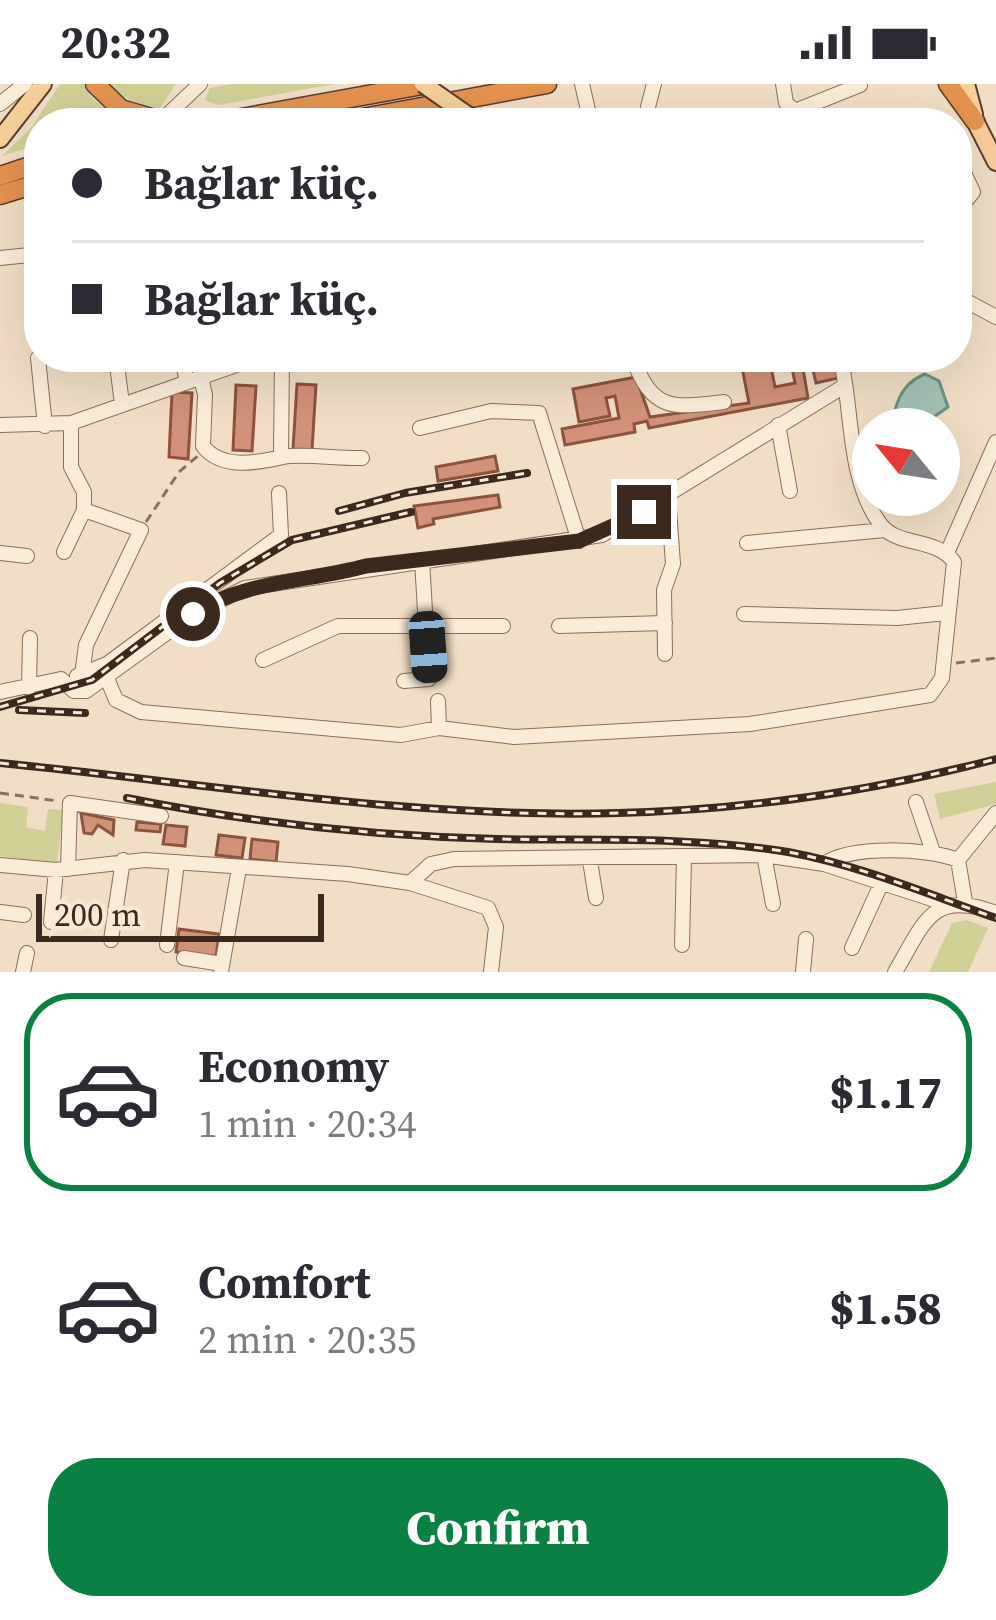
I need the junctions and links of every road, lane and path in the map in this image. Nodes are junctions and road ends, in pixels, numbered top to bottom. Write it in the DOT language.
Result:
graph roads {
  1 [pos="25,84"];
  2 [pos="44,84"];
  3 [pos="95,84"];
  4 [pos="200,84"];
  5 [pos="363,84"];
  6 [pos="425,84"];
  7 [pos="547,84"];
  8 [pos="654,84"];
  9 [pos="860,85"];
  10 [pos="386,91"];
  11 [pos="0,104"];
  12 [pos="440,104"];
  13 [pos="649,107"];
  14 [pos="25,108"];
  15 [pos="120,108"];
  16 [pos="177,108"];
  17 [pos="295,108"];
  18 [pos="418,108"];
  19 [pos="432,108"];
  20 [pos="458,108"];
  21 [pos="806,108"];
  22 [pos="24,109"];
  23 [pos="972,109"];
  24 [pos="972,116"];
  25 [pos="975,121"];
  26 [pos="0,139"];
  27 [pos="996,161"];
  28 [pos="39,372"];
  29 [pos="118,372"];
  30 [pos="191,372"];
  31 [pos="207,372"];
  32 [pos="282,372"];
  33 [pos="638,372"];
  34 [pos="844,372"];
  35 [pos="193,376"];
  36 [pos="841,388"];
  37 [pos="724,402"];
  38 [pos="122,404"];
  39 [pos="71,422"];
  40 [pos="778,424"];
  41 [pos="0,425"];
  42 [pos="45,426"];
  43 [pos="420,428"];
  44 [pos="996,442"];
  45 [pos="206,452"];
  46 [pos="281,456"];
  47 [pos="362,458"];
  48 [pos="790,491"];
  49 [pos="279,493"];
  50 [pos="668,495"];
  51 [pos="84,510"];
  52 [pos="141,530"];
  53 [pos="885,530"];
  54 [pos="579,541"];
  55 [pos="747,544"];
  56 [pos="64,552"];
  57 [pos="0,553"];
  58 [pos="947,553"];
  59 [pos="27,556"];
  60 [pos="422,560"];
  61 [pos="945,613"];
  62 [pos="744,614"];
  63 [pos="427,623"];
  64 [pos="665,623"];
  65 [pos="503,626"];
  66 [pos="560,626"];
  67 [pos="30,638"];
  68 [pos="665,654"];
  69 [pos="996,658"];
  70 [pos="263,659"];
  71 [pos="943,664"];
  72 [pos="106,676"];
  73 [pos="73,681"];
  74 [pos="404,681"];
  75 [pos="29,688"];
  76 [pos="0,692"];
  77 [pos="438,701"];
  78 [pos="439,728"];
  79 [pos="0,793"];
  80 [pos="916,802"];
  81 [pos="70,803"];
  82 [pos="996,813"];
  83 [pos="161,816"];
  84 [pos="933,852"];
  85 [pos="764,855"];
  86 [pos="684,857"];
  87 [pos="123,860"];
  88 [pos="958,860"];
  89 [pos="590,861"];
  90 [pos="177,862"];
  91 [pos="824,864"];
  92 [pos="238,868"];
  93 [pos="62,870"];
  94 [pos="1,871"];
  95 [pos="882,882"];
  96 [pos="410,883"];
  97 [pos="596,898"];
  98 [pos="938,901"];
  99 [pos="965,902"];
  100 [pos="773,904"];
  101 [pos="0,912"];
  102 [pos="996,913"];
  103 [pos="24,915"];
  104 [pos="51,922"];
  105 [pos="806,939"];
  106 [pos="111,940"];
  107 [pos="682,944"];
  108 [pos="167,945"];
  109 [pos="852,948"];
  110 [pos="26,953"];
  111 [pos="184,958"];
  112 [pos="221,968"];
  113 [pos="23,972"];
  114 [pos="491,972"];
  115 [pos="803,972"];
  116 [pos="895,972"];
  1 -- 11 [label="street"];
  2 -- 14 [label="main road"];
  3 -- 15 [label="highway"];
  4 -- 16 [label="street"];
  5 -- 10 [label="street"];
  6 -- 10 [label="highway"];
  6 -- 20 [label="main road, bridge"];
  7 -- 12 [label="highway"];
  8 -- 13 [label="street"];
  9 -- 21 [label="street"];
  10 -- 17 [label="highway"];
  12 -- 18 [label="highway"];
  12 -- 19 [label="main road"];
  22 -- 26 [label="main road"];
  23 -- 25 [label="main road"];
  24 -- 25 [label="highway"];
  25 -- 27 [label="main road"];
  28 -- 42 [label="street"];
  29 -- 38 [label="street"];
  30 -- 35 [label="street"];
  31 -- 35 [label="street"];
  32 -- 46 [label="street"];
  33 -- 37 [label="street"];
  34 -- 36 [label="street"];
  35 -- 38 [label="street"];
  35 -- 45 [label="street"];
  36 -- 40 [label="street"];
  36 -- 53 [label="street"];
  38 -- 39 [label="street"];
  39 -- 42 [label="street"];
  39 -- 51 [label="street"];
  40 -- 48 [label="street"];
  40 -- 50 [label="street"];
  41 -- 42 [label="street"];
  43 -- 54 [label="street"];
  44 -- 58 [label="street"];
  45 -- 46 [label="street"];
  45 -- 52 [label="path"];
  46 -- 47 [label="street"];
  49 -- 73 [label="street"];
  50 -- 54 [label="street"];
  50 -- 64 [label="street"];
  51 -- 52 [label="street"];
  51 -- 56 [label="street"];
  52 -- 73 [label="street"];
  53 -- 55 [label="street"];
  53 -- 58 [label="street"];
  54 -- 60 [label="street"];
  57 -- 59 [label="street"];
  58 -- 61 [label="street"];
  60 -- 63 [label="street"];
  60 -- 72 [label="street"];
  61 -- 62 [label="street"];
  61 -- 71 [label="street"];
  63 -- 65 [label="street"];
  63 -- 70 [label="street"];
  63 -- 74 [label="street"];
  64 -- 66 [label="street"];
  64 -- 68 [label="street"];
  67 -- 75 [label="street"];
  69 -- 71 [label="path"];
  71 -- 78 [label="street"];
  72 -- 73 [label="street"];
  72 -- 78 [label="street"];
  73 -- 75 [label="street"];
  75 -- 76 [label="street"];
  77 -- 78 [label="street"];
  79 -- 81 [label="path"];
  80 -- 84 [label="street"];
  81 -- 83 [label="street"];
  81 -- 93 [label="street"];
  82 -- 88 [label="street"];
  84 -- 88 [label="street"];
  84 -- 91 [label="street"];
  85 -- 86 [label="street"];
  85 -- 91 [label="street"];
  85 -- 100 [label="street"];
  86 -- 89 [label="street"];
  86 -- 107 [label="street"];
  87 -- 90 [label="street"];
  87 -- 93 [label="street"];
  87 -- 106 [label="street"];
  88 -- 99 [label="street"];
  89 -- 96 [label="street"];
  89 -- 97 [label="street"];
  90 -- 92 [label="street"];
  90 -- 108 [label="street"];
  91 -- 95 [label="street"];
  92 -- 96 [label="street"];
  92 -- 112 [label="street"];
  93 -- 94 [label="street"];
  93 -- 104 [label="street"];
  95 -- 98 [label="street"];
  95 -- 109 [label="street"];
  96 -- 114 [label="street"];
  99 -- 102 [label="street"];
  99 -- 116 [label="street"];
  101 -- 103 [label="street"];
  105 -- 115 [label="street"];
  110 -- 113 [label="street"];
  111 -- 112 [label="street"];
}
